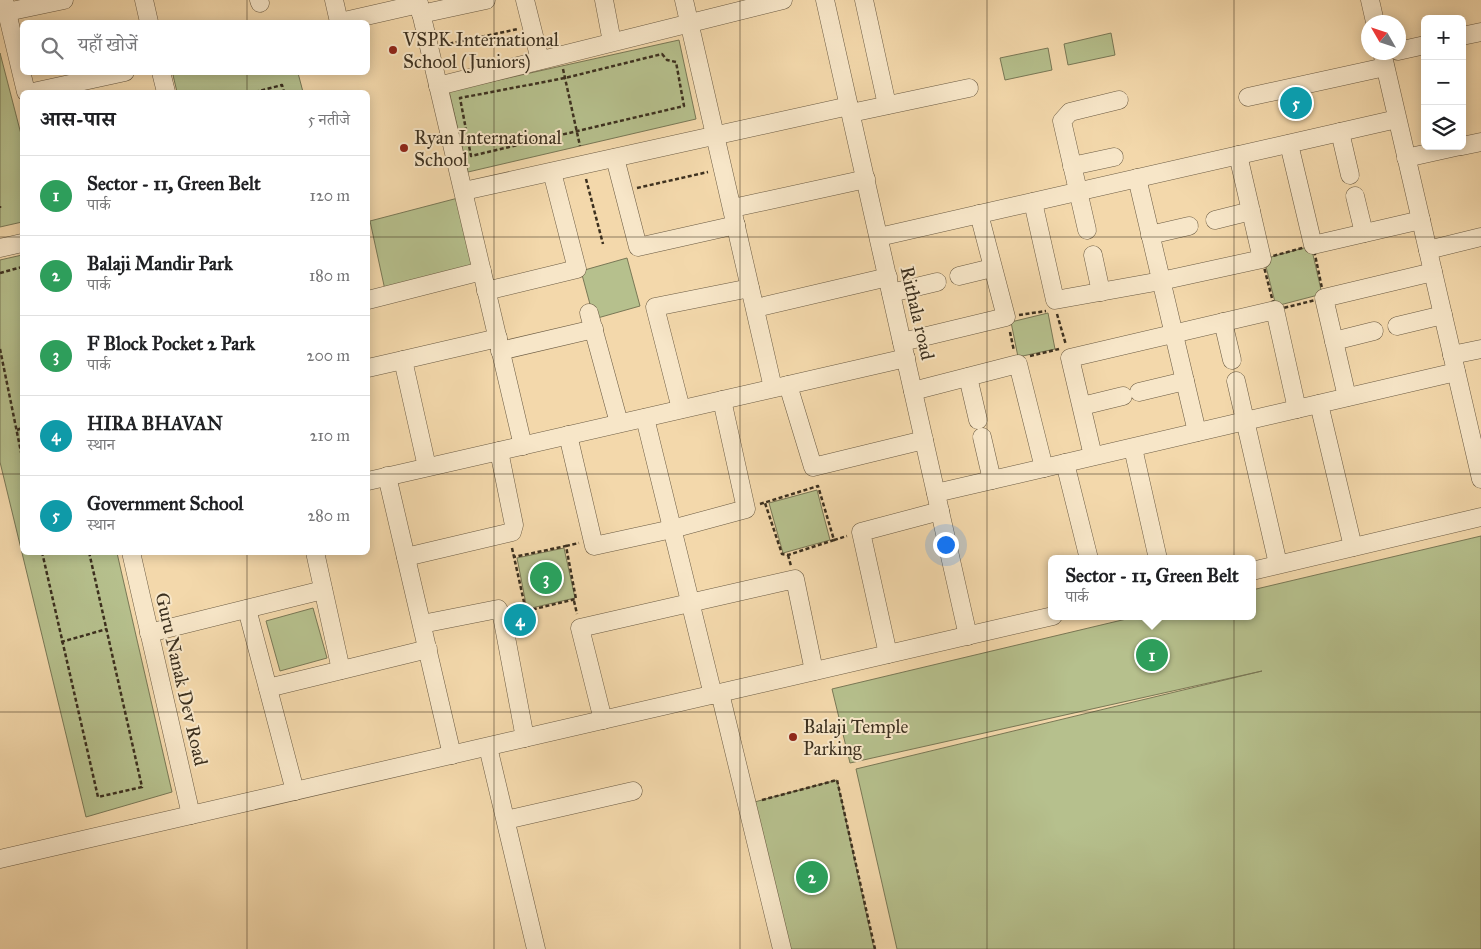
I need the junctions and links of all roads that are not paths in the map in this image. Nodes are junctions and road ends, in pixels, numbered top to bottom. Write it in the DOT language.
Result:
graph roads {
  1 [pos="64,0"];
  2 [pos="144,0"];
  3 [pos="334,0"];
  4 [pos="486,0"];
  5 [pos="525,0"];
  6 [pos="604,0"];
  7 [pos="684,0"];
  8 [pos="783,0"];
  9 [pos="864,0"];
  10 [pos="1370,0"];
  11 [pos="831,1"];
  12 [pos="6,6"];
  13 [pos="419,6"];
  14 [pos="1373,15"];
  15 [pos="149,20"];
  16 [pos="339,20"];
  17 [pos="350,20"];
  18 [pos="690,23"];
  19 [pos="1481,32"];
  20 [pos="1466,35"];
  21 [pos="612,42"];
  22 [pos="1421,46"];
  23 [pos="1406,51"];
  24 [pos="540,60"];
  25 [pos="1374,60"];
  26 [pos="1389,60"];
  27 [pos="20,66"];
  28 [pos="22,75"];
  29 [pos="111,75"];
  30 [pos="162,75"];
  31 [pos="438,86"];
  32 [pos="969,88"];
  33 [pos="26,90"];
  34 [pos="42,90"];
  35 [pos="166,90"];
  36 [pos="1248,97"];
  37 [pos="1119,100"];
  38 [pos="887,105"];
  39 [pos="850,109"];
  40 [pos="1397,119"];
  41 [pos="1340,132"];
  42 [pos="716,135"];
  43 [pos="1481,142"];
  44 [pos="1289,144"];
  45 [pos="1466,145"];
  46 [pos="1443,150"];
  47 [pos="1238,155"];
  48 [pos="1114,157"];
  49 [pos="615,158"];
  50 [pos="1406,158"];
  51 [pos="1072,166"];
  52 [pos="552,172"];
  53 [pos="1350,175"];
  54 [pos="1137,178"];
  55 [pos="866,179"];
  56 [pos="464,191"];
  57 [pos="1078,192"];
  58 [pos="1355,196"];
  59 [pos="1033,202"];
  60 [pos="733,208"];
  61 [pos="1251,211"];
  62 [pos="980,214"];
  63 [pos="1214,220"];
  64 [pos="1421,220"];
  65 [pos="736,225"];
  66 [pos="1189,226"];
  67 [pos="1087,230"];
  68 [pos="1364,233"];
  69 [pos="1150,235"];
  70 [pos="879,237"];
  71 [pos="1481,237"];
  72 [pos="20,243"];
  73 [pos="0,248"];
  74 [pos="1428,250"];
  75 [pos="1093,255"];
  76 [pos="992,268"];
  77 [pos="482,272"];
  78 [pos="1433,272"];
  79 [pos="959,276"];
  80 [pos="1161,281"];
  81 [pos="937,282"];
  82 [pos="889,285"];
  83 [pos="750,288"];
  84 [pos="486,291"];
  85 [pos="1101,292"];
  86 [pos="370,300"];
  87 [pos="756,308"];
  88 [pos="1443,314"];
  89 [pos="1223,322"];
  90 [pos="1397,326"];
  91 [pos="1374,331"];
  92 [pos="1173,334"];
  93 [pos="1334,340"];
  94 [pos="499,345"];
  95 [pos="1481,349"];
  96 [pos="904,350"];
  97 [pos="1452,355"];
  98 [pos="403,360"];
  99 [pos="1232,360"];
  100 [pos="370,368"];
  101 [pos="1456,372"];
  102 [pos="968,377"];
  103 [pos="1185,381"];
  104 [pos="1236,381"];
  105 [pos="781,386"];
  106 [pos="914,391"];
  107 [pos="1347,397"];
  108 [pos="722,400"];
  109 [pos="1319,404"];
  110 [pos="1082,406"];
  111 [pos="681,409"];
  112 [pos="1297,409"];
  113 [pos="645,418"];
  114 [pos="1246,421"];
  115 [pos="619,423"];
  116 [pos="1475,425"];
  117 [pos="1197,432"];
  118 [pos="568,435"];
  119 [pos="924,440"];
  120 [pos="522,446"];
  121 [pos="1133,448"];
  122 [pos="499,451"];
  123 [pos="1094,456"];
  124 [pos="1065,463"];
  125 [pos="427,467"];
  126 [pos="1044,468"];
  127 [pos="387,476"];
  128 [pos="1481,479"];
  129 [pos="370,480"];
  130 [pos="992,480"];
  131 [pos="936,493"];
  132 [pos="940,511"];
  133 [pos="1481,518"];
  134 [pos="672,529"];
  135 [pos="1353,547"];
  136 [pos="132,555"];
  137 [pos="316,555"];
  138 [pos="1089,555"];
  139 [pos="1157,555"];
  140 [pos="406,557"];
  141 [pos="1278,564"];
  142 [pos="1256,569"];
  143 [pos="323,590"];
  144 [pos="691,604"];
  145 [pos="248,609"];
  146 [pos="1048,617"];
  147 [pos="422,624"];
  148 [pos="149,633"];
  149 [pos="968,636"];
  150 [pos="428,649"];
  151 [pos="888,654"];
  152 [pos="341,670"];
  153 [pos="814,671"];
  154 [pos="268,688"];
  155 [pos="717,694"];
  156 [pos="603,720"];
  157 [pos="526,738"];
  158 [pos="488,747"];
  159 [pos="452,755"];
  160 [pos="295,791"];
  161 [pos="634,791"];
  162 [pos="191,815"];
  163 [pos="506,820"];
  164 [pos="0,859"];
  165 [pos="536,949"];
  166 [pos="782,949"];
  1 -- 12 [label="street"];
  2 -- 15 [label="street"];
  3 -- 16 [label="street"];
  4 -- 13 [label="street"];
  5 -- 24 [label="street"];
  6 -- 21 [label="street"];
  7 -- 18 [label="street"];
  8 -- 18 [label="street"];
  9 -- 38 [label="street"];
  10 -- 14 [label="street"];
  11 -- 39 [label="street, Rithala road"];
  12 -- 27 [label="street"];
  13 -- 17 [label="street"];
  13 -- 31 [label="street"];
  18 -- 21 [label="street"];
  18 -- 42 [label="street"];
  19 -- 20 [label="street"];
  21 -- 24 [label="street"];
  22 -- 23 [label="street"];
  24 -- 31 [label="street"];
  25 -- 36 [label="street"];
  26 -- 40 [label="street"];
  28 -- 33 [label="street"];
  29 -- 34 [label="street"];
  30 -- 35 [label="street"];
  31 -- 56 [label="street"];
  32 -- 38 [label="street"];
  37 -- 51 [label="street"];
  38 -- 39 [label="street"];
  39 -- 42 [label="street"];
  39 -- 55 [label="street, Rithala road"];
  40 -- 41 [label="street"];
  40 -- 50 [label="street"];
  41 -- 44 [label="street"];
  41 -- 53 [label="street"];
  42 -- 49 [label="street"];
  42 -- 60 [label="street"];
  43 -- 45 [label="street"];
  44 -- 47 [label="street"];
  44 -- 68 [label="street"];
  46 -- 50 [label="street"];
  47 -- 54 [label="street"];
  47 -- 61 [label="street"];
  48 -- 51 [label="street"];
  49 -- 52 [label="street"];
  49 -- 65 [label="street"];
  50 -- 64 [label="street"];
  51 -- 57 [label="street"];
  52 -- 56 [label="street"];
  52 -- 84 [label="street"];
  54 -- 57 [label="street"];
  54 -- 69 [label="street"];
  55 -- 60 [label="street"];
  55 -- 70 [label="street, Rithala road"];
  56 -- 77 [label="street"];
  57 -- 59 [label="street"];
  57 -- 67 [label="street"];
  58 -- 68 [label="street"];
  59 -- 62 [label="street"];
  59 -- 85 [label="street"];
  60 -- 65 [label="street"];
  61 -- 63 [label="street"];
  61 -- 80 [label="street"];
  62 -- 70 [label="street"];
  62 -- 76 [label="street"];
  64 -- 68 [label="street"];
  64 -- 74 [label="street"];
  65 -- 83 [label="street"];
  66 -- 69 [label="street"];
  69 -- 80 [label="street"];
  70 -- 82 [label="street, Rithala road"];
  71 -- 74 [label="street"];
  72 -- 73 [label="street"];
  74 -- 78 [label="street"];
  75 -- 85 [label="street"];
  76 -- 79 [label="street"];
  76 -- 96 [label="street"];
  77 -- 84 [label="street"];
  77 -- 86 [label="street"];
  78 -- 88 [label="street"];
  78 -- 93 [label="street"];
  80 -- 85 [label="street"];
  80 -- 92 [label="street"];
  81 -- 82 [label="street"];
  82 -- 87 [label="street"];
  82 -- 96 [label="street, Rithala road"];
  83 -- 87 [label="street"];
  83 -- 111 [label="street"];
  84 -- 94 [label="street"];
  87 -- 105 [label="street"];
  88 -- 90 [label="street"];
  88 -- 97 [label="street"];
  89 -- 92 [label="street"];
  89 -- 99 [label="street"];
  89 -- 112 [label="street"];
  91 -- 93 [label="street"];
  92 -- 103 [label="street"];
  92 -- 110 [label="street"];
  93 -- 107 [label="street"];
  94 -- 98 [label="street"];
  94 -- 115 [label="street"];
  94 -- 120 [label="street"];
  95 -- 97 [label="street"];
  96 -- 105 [label="street"];
  96 -- 106 [label="street, Rithala road"];
  97 -- 101 [label="street"];
  98 -- 100 [label="street"];
  98 -- 125 [label="street"];
  101 -- 107 [label="street"];
  101 -- 116 [label="street"];
  102 -- 106 [label="street"];
  102 -- 126 [label="street"];
  102 -- 130 [label="street"];
  103 -- 110 [label="street"];
  103 -- 117 [label="street"];
  104 -- 114 [label="street"];
  105 -- 108 [label="street"];
  105 -- 119 [label="street"];
  106 -- 119 [label="street, Rithala road"];
  107 -- 109 [label="street"];
  108 -- 111 [label="street"];
  108 -- 134 [label="street"];
  109 -- 112 [label="street"];
  109 -- 135 [label="street"];
  110 -- 123 [label="street"];
  111 -- 113 [label="street"];
  112 -- 114 [label="street"];
  113 -- 115 [label="street"];
  113 -- 134 [label="street"];
  114 -- 117 [label="street"];
  114 -- 141 [label="street"];
  115 -- 118 [label="street"];
  116 -- 128 [label="street"];
  117 -- 121 [label="street"];
  118 -- 120 [label="street"];
  118 -- 134 [label="street"];
  119 -- 131 [label="street, Rithala road"];
  120 -- 122 [label="street"];
  121 -- 123 [label="street"];
  121 -- 139 [label="street"];
  122 -- 125 [label="street"];
  122 -- 140 [label="street"];
  123 -- 124 [label="street"];
  124 -- 126 [label="street"];
  124 -- 138 [label="street"];
  125 -- 127 [label="street"];
  126 -- 130 [label="street"];
  127 -- 129 [label="street"];
  127 -- 140 [label="street"];
  130 -- 131 [label="street"];
  131 -- 132 [label="street, Rithala road"];
  132 -- 149 [label="street, Rithala road"];
  132 -- 151 [label="street"];
  133 -- 135 [label="street"];
  134 -- 144 [label="street"];
  135 -- 141 [label="street"];
  136 -- 148 [label="street, Guru Nanak Dev Road"];
  137 -- 143 [label="street"];
  140 -- 147 [label="street"];
  141 -- 142 [label="street"];
  143 -- 145 [label="street"];
  143 -- 152 [label="street"];
  144 -- 153 [label="street"];
  144 -- 155 [label="street"];
  144 -- 156 [label="street"];
  145 -- 148 [label="street"];
  145 -- 154 [label="street"];
  146 -- 149 [label="street"];
  147 -- 150 [label="street"];
  147 -- 157 [label="street"];
  148 -- 162 [label="street, Guru Nanak Dev Road"];
  149 -- 151 [label="street"];
  150 -- 152 [label="street"];
  150 -- 159 [label="street"];
  151 -- 153 [label="street"];
  152 -- 154 [label="street"];
  153 -- 155 [label="street"];
  154 -- 160 [label="street"];
  155 -- 156 [label="street"];
  155 -- 166 [label="street"];
  156 -- 157 [label="street"];
  157 -- 158 [label="street"];
  158 -- 159 [label="street"];
  158 -- 163 [label="street"];
  159 -- 160 [label="street"];
  160 -- 162 [label="street"];
  161 -- 163 [label="street"];
  162 -- 164 [label="street"];
  163 -- 165 [label="street"];
}
